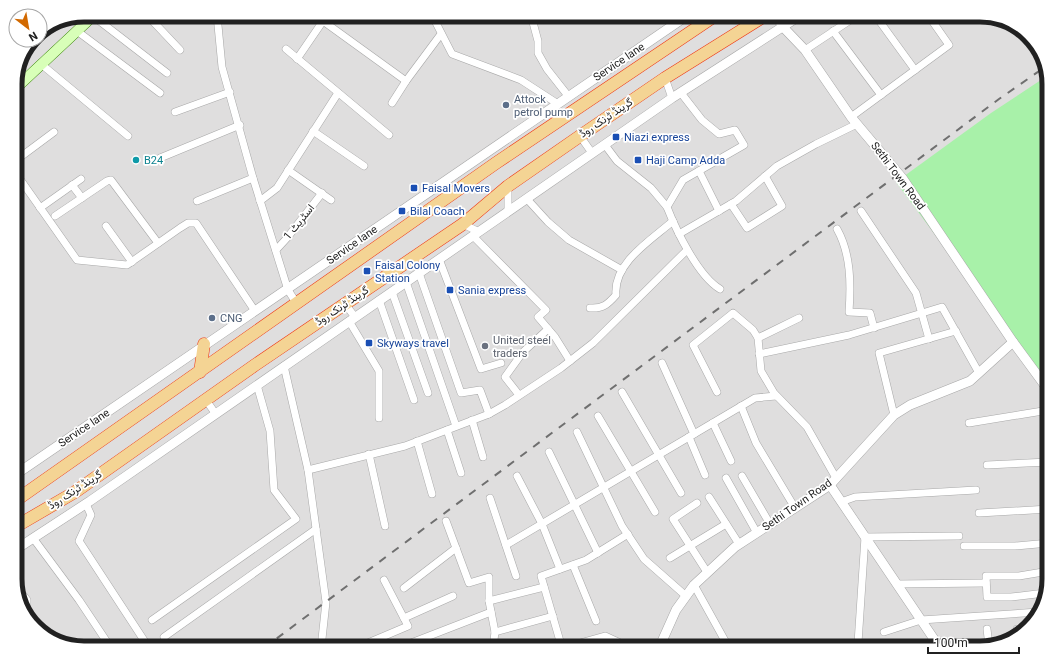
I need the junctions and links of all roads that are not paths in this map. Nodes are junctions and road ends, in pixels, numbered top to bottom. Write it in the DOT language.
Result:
graph roads {
  1 [pos="87,22"];
  2 [pos="102,22"];
  3 [pos="154,22"];
  4 [pos="219,22"];
  5 [pos="322,22"];
  6 [pos="324,22"];
  7 [pos="435,22"];
  8 [pos="533,22"];
  9 [pos="678,22"];
  10 [pos="706,22"];
  11 [pos="755,22"];
  12 [pos="780,22"];
  13 [pos="790,22"];
  14 [pos="847,22"];
  15 [pos="880,22"];
  16 [pos="933,22"];
  17 [pos="783,27"];
  18 [pos="77,31"];
  19 [pos="833,31"];
  20 [pos="440,34"];
  21 [pos="286,49"];
  22 [pos="180,50"];
  23 [pos="805,50"];
  24 [pos="297,59"];
  25 [pos="41,64"];
  26 [pos="915,70"];
  27 [pos="167,72"];
  28 [pos="665,78"];
  29 [pos="406,80"];
  30 [pos="22,82"];
  31 [pos="230,92"];
  32 [pos="160,93"];
  33 [pos="338,93"];
  34 [pos="681,93"];
  35 [pos="881,94"];
  36 [pos="569,97"];
  37 [pos="672,98"];
  38 [pos="392,103"];
  39 [pos="558,104"];
  40 [pos="175,112"];
  41 [pos="854,121"];
  42 [pos="240,125"];
  43 [pos="313,131"];
  44 [pos="54,132"];
  45 [pos="389,135"];
  46 [pos="128,136"];
  47 [pos="580,136"];
  48 [pos="605,145"];
  49 [pos="492,148"];
  50 [pos="592,153"];
  51 [pos="22,155"];
  52 [pos="160,158"];
  53 [pos="496,163"];
  54 [pos="364,166"];
  55 [pos="288,170"];
  56 [pos="699,171"];
  57 [pos="765,176"];
  58 [pos="253,178"];
  59 [pos="81,179"];
  60 [pos="22,182"];
  61 [pos="72,185"];
  62 [pos="508,186"];
  63 [pos="322,193"];
  64 [pos="82,198"];
  65 [pos="527,199"];
  66 [pos="331,200"];
  67 [pos="197,201"];
  68 [pos="260,201"];
  69 [pos="731,204"];
  70 [pos="667,207"];
  71 [pos="40,208"];
  72 [pos="508,211"];
  73 [pos="719,211"];
  74 [pos="861,211"];
  75 [pos="55,216"];
  76 [pos="673,220"];
  77 [pos="463,224"];
  78 [pos="106,226"];
  79 [pos="837,229"];
  80 [pos="476,234"];
  81 [pos="679,234"];
  82 [pos="158,244"];
  83 [pos="276,250"];
  84 [pos="688,250"];
  85 [pos="439,259"];
  86 [pos="132,262"];
  87 [pos="622,270"];
  88 [pos="419,273"];
  89 [pos="406,282"];
  90 [pos="720,289"];
  91 [pos="288,290"];
  92 [pos="392,292"];
  93 [pos="379,300"];
  94 [pos="297,304"];
  95 [pos="346,304"];
  96 [pos="590,308"];
  97 [pos="255,311"];
  98 [pos="922,313"];
  99 [pos="800,318"];
  100 [pos="352,319"];
  101 [pos="874,328"];
  102 [pos="548,329"];
  103 [pos="956,332"];
  104 [pos="758,338"];
  105 [pos="929,339"];
  106 [pos="1013,342"];
  107 [pos="204,344"];
  108 [pos="759,354"];
  109 [pos="570,361"];
  110 [pos="500,363"];
  111 [pos="662,363"];
  112 [pos="284,366"];
  113 [pos="200,372"];
  114 [pos="979,373"];
  115 [pos="1042,381"];
  116 [pos="257,385"];
  117 [pos="622,392"];
  118 [pos="717,392"];
  119 [pos="428,393"];
  120 [pos="519,395"];
  121 [pos="776,396"];
  122 [pos="206,400"];
  123 [pos="414,400"];
  124 [pos="741,406"];
  125 [pos="1042,411"];
  126 [pos="215,413"];
  127 [pos="489,414"];
  128 [pos="894,415"];
  129 [pos="598,416"];
  130 [pos="379,418"];
  131 [pos="472,420"];
  132 [pos="713,423"];
  133 [pos="969,423"];
  134 [pos="456,426"];
  135 [pos="447,430"];
  136 [pos="577,432"];
  137 [pos="691,436"];
  138 [pos="417,441"];
  139 [pos="549,452"];
  140 [pos="369,454"];
  141 [pos="659,455"];
  142 [pos="483,457"];
  143 [pos="731,461"];
  144 [pos="1042,462"];
  145 [pos="987,465"];
  146 [pos="60,469"];
  147 [pos="22,470"];
  148 [pos="308,470"];
  149 [pos="632,471"];
  150 [pos="461,473"];
  151 [pos="705,475"];
  152 [pos="517,476"];
  153 [pos="742,476"];
  154 [pos="726,478"];
  155 [pos="833,481"];
  156 [pos="603,488"];
  157 [pos="22,490"];
  158 [pos="976,490"];
  159 [pos="75,492"];
  160 [pos="681,493"];
  161 [pos="432,494"];
  162 [pos="22,496"];
  163 [pos="709,497"];
  164 [pos="490,498"];
  165 [pos="841,502"];
  166 [pos="86,504"];
  167 [pos="576,504"];
  168 [pos="697,504"];
  169 [pos="795,508"];
  170 [pos="1042,509"];
  171 [pos="655,512"];
  172 [pos="979,513"];
  173 [pos="446,521"];
  174 [pos="22,522"];
  175 [pos="542,524"];
  176 [pos="726,524"];
  177 [pos="770,524"];
  178 [pos="384,526"];
  179 [pos="316,528"];
  180 [pos="22,529"];
  181 [pos="757,533"];
  182 [pos="628,534"];
  183 [pos="959,536"];
  184 [pos="865,537"];
  185 [pos="32,538"];
  186 [pos="1042,543"];
  187 [pos="739,544"];
  188 [pos="22,545"];
  189 [pos="506,545"];
  190 [pos="690,546"];
  191 [pos="964,546"];
  192 [pos="456,548"];
  193 [pos="598,552"];
  194 [pos="670,558"];
  195 [pos="573,565"];
  196 [pos="560,569"];
  197 [pos="707,572"];
  198 [pos="1042,572"];
  199 [pos="516,576"];
  200 [pos="384,580"];
  201 [pos="986,582"];
  202 [pos="897,584"];
  203 [pos="694,585"];
  204 [pos="544,587"];
  205 [pos="404,588"];
  206 [pos="1040,594"];
  207 [pos="453,596"];
  208 [pos="686,596"];
  209 [pos="488,601"];
  210 [pos="491,612"];
  211 [pos="1032,612"];
  212 [pos="553,616"];
  213 [pos="404,618"];
  214 [pos="152,620"];
  215 [pos="921,620"];
  216 [pos="596,621"];
  217 [pos="987,629"];
  218 [pos="495,632"];
  219 [pos="884,632"];
  220 [pos="164,637"];
  221 [pos="988,640"];
  222 [pos="106,641"];
  223 [pos="144,641"];
  224 [pos="322,641"];
  225 [pos="376,641"];
  226 [pos="416,641"];
  227 [pos="494,641"];
  228 [pos="560,641"];
  229 [pos="587,641"];
  230 [pos="616,641"];
  231 [pos="662,641"];
  232 [pos="725,641"];
  233 [pos="858,641"];
  234 [pos="935,641"];
  1 -- 18 [label="main road"];
  2 -- 27 [label="street"];
  3 -- 22 [label="street"];
  4 -- 31 [label="street"];
  5 -- 24 [label="street"];
  6 -- 29 [label="street"];
  7 -- 20 [label="street"];
  8 -- 36 [label="street"];
  9 -- 36 [label="street, Service lane"];
  10 -- 53 [label="highway"];
  11 -- 28 [label="highway, گرینڈ ٹرنک روڈ"];
  12 -- 17 [label="street, Sethi Town Road"];
  13 -- 17 [label="street"];
  14 -- 19 [label="street"];
  15 -- 26 [label="street"];
  16 -- 26 [label="street"];
  17 -- 23 [label="street, Sethi Town Road"];
  17 -- 34 [label="street"];
  18 -- 25 [label="main road"];
  18 -- 32 [label="street"];
  19 -- 23 [label="street"];
  19 -- 35 [label="street"];
  20 -- 29 [label="street"];
  20 -- 39 [label="street"];
  21 -- 24 [label="street"];
  23 -- 41 [label="street, Sethi Town Road"];
  24 -- 33 [label="street"];
  25 -- 30 [label="main road"];
  25 -- 46 [label="street"];
  26 -- 35 [label="street"];
  28 -- 37 [label="street"];
  28 -- 47 [label="highway, گرینڈ ٹرنک روڈ"];
  29 -- 38 [label="street"];
  31 -- 40 [label="street"];
  31 -- 42 [label="street"];
  33 -- 43 [label="street"];
  33 -- 45 [label="street"];
  34 -- 37 [label="street"];
  34 -- 56 [label="street"];
  35 -- 41 [label="street"];
  36 -- 39 [label="street, Service lane"];
  37 -- 48 [label="street"];
  39 -- 49 [label="street, Service lane"];
  41 -- 57 [label="street"];
  41 -- 106 [label="street, Sethi Town Road"];
  42 -- 52 [label="street"];
  42 -- 58 [label="street"];
  43 -- 54 [label="street"];
  43 -- 55 [label="street"];
  44 -- 51 [label="street"];
  47 -- 50 [label="street"];
  47 -- 62 [label="highway, گرینڈ ٹرنک روڈ"];
  48 -- 50 [label="street"];
  48 -- 70 [label="street"];
  49 -- 53 [label="street"];
  49 -- 91 [label="street, Service lane"];
  50 -- 65 [label="street"];
  53 -- 94 [label="highway"];
  55 -- 63 [label="street"];
  55 -- 68 [label="street"];
  56 -- 70 [label="street"];
  56 -- 73 [label="street"];
  57 -- 69 [label="street"];
  57 -- 69 [label="street"];
  58 -- 67 [label="street"];
  58 -- 68 [label="street"];
  59 -- 61 [label="street"];
  60 -- 71 [label="street"];
  61 -- 64 [label="street"];
  61 -- 71 [label="street"];
  62 -- 72 [label="street"];
  62 -- 77 [label="highway, گرینڈ ٹرنک روڈ"];
  63 -- 66 [label="street"];
  63 -- 83 [label="street, اسٹریٹ 1"];
  64 -- 75 [label="street"];
  64 -- 82 [label="street"];
  65 -- 72 [label="street"];
  65 -- 87 [label="street"];
  68 -- 83 [label="street"];
  69 -- 73 [label="street"];
  70 -- 76 [label="street"];
  71 -- 86 [label="street"];
  72 -- 80 [label="street"];
  73 -- 81 [label="street"];
  74 -- 98 [label="street"];
  76 -- 81 [label="street"];
  76 -- 87 [label="street"];
  77 -- 80 [label="street"];
  77 -- 95 [label="highway, گرینڈ ٹرنک روڈ"];
  78 -- 86 [label="street"];
  79 -- 101 [label="street"];
  80 -- 85 [label="street"];
  80 -- 102 [label="street"];
  81 -- 84 [label="street"];
  82 -- 86 [label="street"];
  82 -- 97 [label="street"];
  83 -- 91 [label="street"];
  84 -- 90 [label="street"];
  84 -- 109 [label="street"];
  85 -- 88 [label="street"];
  85 -- 110 [label="street"];
  87 -- 96 [label="street"];
  88 -- 89 [label="street"];
  88 -- 127 [label="street"];
  89 -- 92 [label="street"];
  89 -- 134 [label="street"];
  91 -- 94 [label="street"];
  91 -- 97 [label="street, Service lane"];
  92 -- 93 [label="street"];
  92 -- 119 [label="street"];
  93 -- 100 [label="street"];
  93 -- 123 [label="street"];
  94 -- 113 [label="highway"];
  95 -- 100 [label="street"];
  95 -- 122 [label="highway, گرینڈ ٹرنک روڈ"];
  97 -- 107 [label="street, Service lane"];
  98 -- 101 [label="street"];
  98 -- 103 [label="street"];
  98 -- 105 [label="street"];
  99 -- 104 [label="street"];
  100 -- 112 [label="street"];
  100 -- 130 [label="street"];
  101 -- 108 [label="street"];
  102 -- 109 [label="street"];
  102 -- 120 [label="street"];
  103 -- 105 [label="street"];
  103 -- 114 [label="street"];
  104 -- 108 [label="street"];
  104 -- 118 [label="street"];
  105 -- 128 [label="street"];
  106 -- 114 [label="street, Sethi Town Road"];
  106 -- 115 [label="street, Sethi Town Road"];
  107 -- 113 [label="highway"];
  107 -- 147 [label="street, Service lane"];
  108 -- 121 [label="street"];
  109 -- 120 [label="street"];
  111 -- 137 [label="street"];
  112 -- 116 [label="street"];
  112 -- 148 [label="street"];
  113 -- 146 [label="highway"];
  114 -- 128 [label="street, Sethi Town Road"];
  116 -- 126 [label="street"];
  116 -- 214 [label="street"];
  117 -- 141 [label="street"];
  120 -- 127 [label="street"];
  121 -- 124 [label="street"];
  121 -- 155 [label="street"];
  122 -- 126 [label="street"];
  122 -- 159 [label="highway, گرینڈ ٹرنک روڈ"];
  124 -- 132 [label="street"];
  124 -- 169 [label="street"];
  125 -- 133 [label="street"];
  126 -- 166 [label="street"];
  127 -- 131 [label="street"];
  128 -- 155 [label="street, Sethi Town Road"];
  129 -- 149 [label="street"];
  131 -- 134 [label="street"];
  131 -- 142 [label="street"];
  132 -- 137 [label="street"];
  132 -- 143 [label="street"];
  134 -- 135 [label="street"];
  135 -- 138 [label="street"];
  135 -- 150 [label="street"];
  136 -- 156 [label="street"];
  137 -- 141 [label="street"];
  137 -- 151 [label="street"];
  138 -- 140 [label="street"];
  138 -- 161 [label="street"];
  139 -- 167 [label="street"];
  140 -- 148 [label="street"];
  140 -- 178 [label="street"];
  141 -- 149 [label="street"];
  141 -- 160 [label="street"];
  144 -- 145 [label="street"];
  146 -- 157 [label="highway"];
  146 -- 162 [label="highway"];
  148 -- 179 [label="street"];
  149 -- 156 [label="street"];
  149 -- 171 [label="street"];
  152 -- 175 [label="street"];
  153 -- 177 [label="street"];
  154 -- 181 [label="street"];
  155 -- 165 [label="street"];
  155 -- 169 [label="street, Sethi Town Road"];
  156 -- 167 [label="street"];
  156 -- 182 [label="street"];
  158 -- 165 [label="street"];
  159 -- 174 [label="highway, گرینڈ ٹرنک روڈ"];
  159 -- 180 [label="highway"];
  163 -- 176 [label="street"];
  164 -- 189 [label="street"];
  165 -- 184 [label="street"];
  166 -- 185 [label="street"];
  166 -- 223 [label="street"];
  167 -- 175 [label="street"];
  167 -- 193 [label="street"];
  168 -- 190 [label="street"];
  169 -- 177 [label="street, Sethi Town Road"];
  170 -- 172 [label="street"];
  173 -- 192 [label="street"];
  175 -- 189 [label="street"];
  175 -- 196 [label="street"];
  176 -- 187 [label="street"];
  176 -- 190 [label="street"];
  177 -- 181 [label="street, Sethi Town Road"];
  179 -- 220 [label="street"];
  179 -- 224 [label="street"];
  181 -- 187 [label="street, Sethi Town Road"];
  182 -- 193 [label="street"];
  182 -- 208 [label="street"];
  183 -- 184 [label="street"];
  184 -- 202 [label="street"];
  184 -- 233 [label="street"];
  185 -- 188 [label="street"];
  185 -- 222 [label="street"];
  186 -- 191 [label="street"];
  187 -- 197 [label="street, Sethi Town Road"];
  189 -- 199 [label="street"];
  190 -- 194 [label="street"];
  190 -- 197 [label="street"];
  192 -- 205 [label="street"];
  192 -- 209 [label="street"];
  193 -- 195 [label="street"];
  195 -- 196 [label="street"];
  195 -- 216 [label="street"];
  196 -- 204 [label="street"];
  197 -- 203 [label="street, Sethi Town Road"];
  198 -- 201 [label="street"];
  200 -- 213 [label="street"];
  201 -- 202 [label="street"];
  201 -- 206 [label="street"];
  202 -- 215 [label="street"];
  203 -- 208 [label="street, Sethi Town Road"];
  203 -- 232 [label="street"];
  204 -- 209 [label="street"];
  204 -- 212 [label="street"];
  207 -- 213 [label="street"];
  208 -- 231 [label="street, Sethi Town Road"];
  209 -- 210 [label="street"];
  210 -- 218 [label="street"];
  210 -- 226 [label="street"];
  211 -- 215 [label="street"];
  212 -- 218 [label="street"];
  212 -- 228 [label="street"];
  213 -- 225 [label="street"];
  215 -- 219 [label="street"];
  215 -- 234 [label="street"];
  217 -- 221 [label="street"];
  218 -- 227 [label="street"];
  229 -- 230 [label="street"];
}
